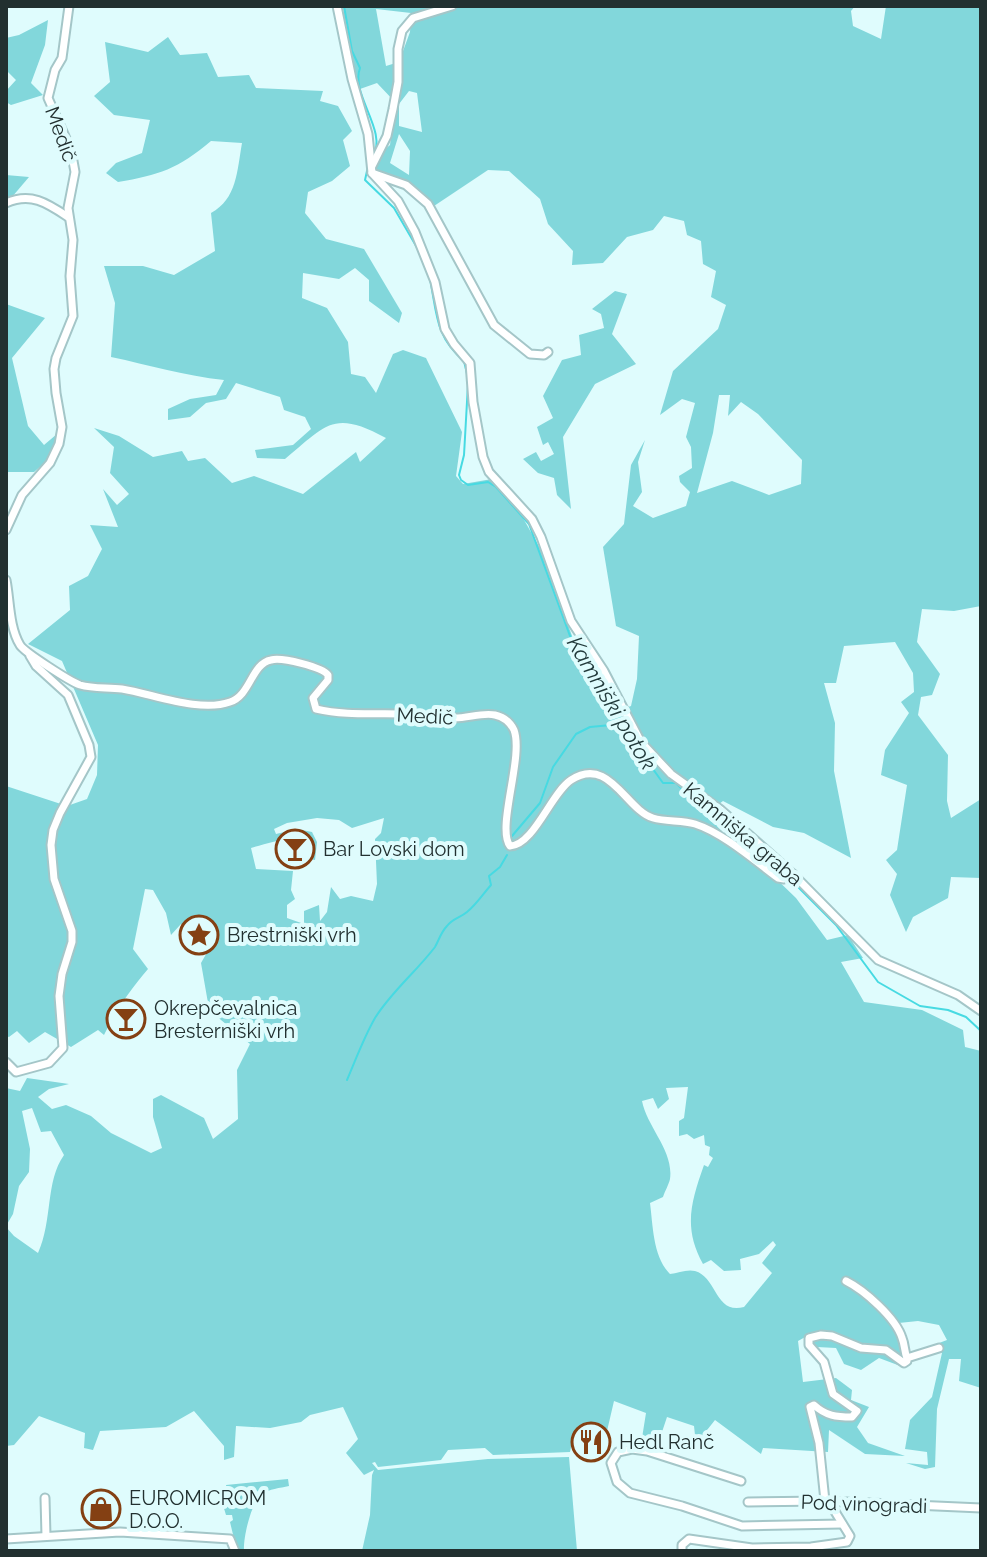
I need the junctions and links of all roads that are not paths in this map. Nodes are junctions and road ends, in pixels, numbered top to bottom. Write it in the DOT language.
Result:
graph roads {
  1 [pos="69,6"];
  2 [pos="337,6"];
  3 [pos="452,6"];
  4 [pos="371,163"];
  5 [pos="6,203"];
  6 [pos="68,217"];
  7 [pos="548,352"];
  8 [pos="6,530"];
  9 [pos="6,580"];
  10 [pos="30,656"];
  11 [pos="789,876"];
  12 [pos="981,1011"];
  13 [pos="6,1062"];
  14 [pos="846,1281"];
  15 [pos="939,1348"];
  16 [pos="907,1358"];
  17 [pos="741,1481"];
  18 [pos="45,1498"];
  19 [pos="829,1501"];
  20 [pos="748,1502"];
  21 [pos="981,1508"];
  22 [pos="842,1524"];
  23 [pos="46,1536"];
  24 [pos="6,1539"];
  25 [pos="235,1551"];
  26 [pos="682,1551"];
  1 -- 6 [label="street, Medič"];
  2 -- 4 [label="street"];
  3 -- 4 [label="street"];
  4 -- 7 [label="street"];
  4 -- 11 [label="street, Kamniška graba"];
  5 -- 6 [label="street"];
  6 -- 8 [label="street, Medič"];
  9 -- 10 [label="street"];
  10 -- 11 [label="street, Medič"];
  10 -- 13 [label="street"];
  11 -- 12 [label="street, Kamniška graba"];
  14 -- 16 [label="street"];
  15 -- 16 [label="street"];
  16 -- 19 [label="street"];
  17 -- 22 [label="street"];
  18 -- 23 [label="street"];
  19 -- 20 [label="street, Pod vinogradi"];
  19 -- 21 [label="street, Pod vinogradi"];
  19 -- 22 [label="street"];
  22 -- 26 [label="street"];
  23 -- 24 [label="street"];
  23 -- 25 [label="street"];
}
